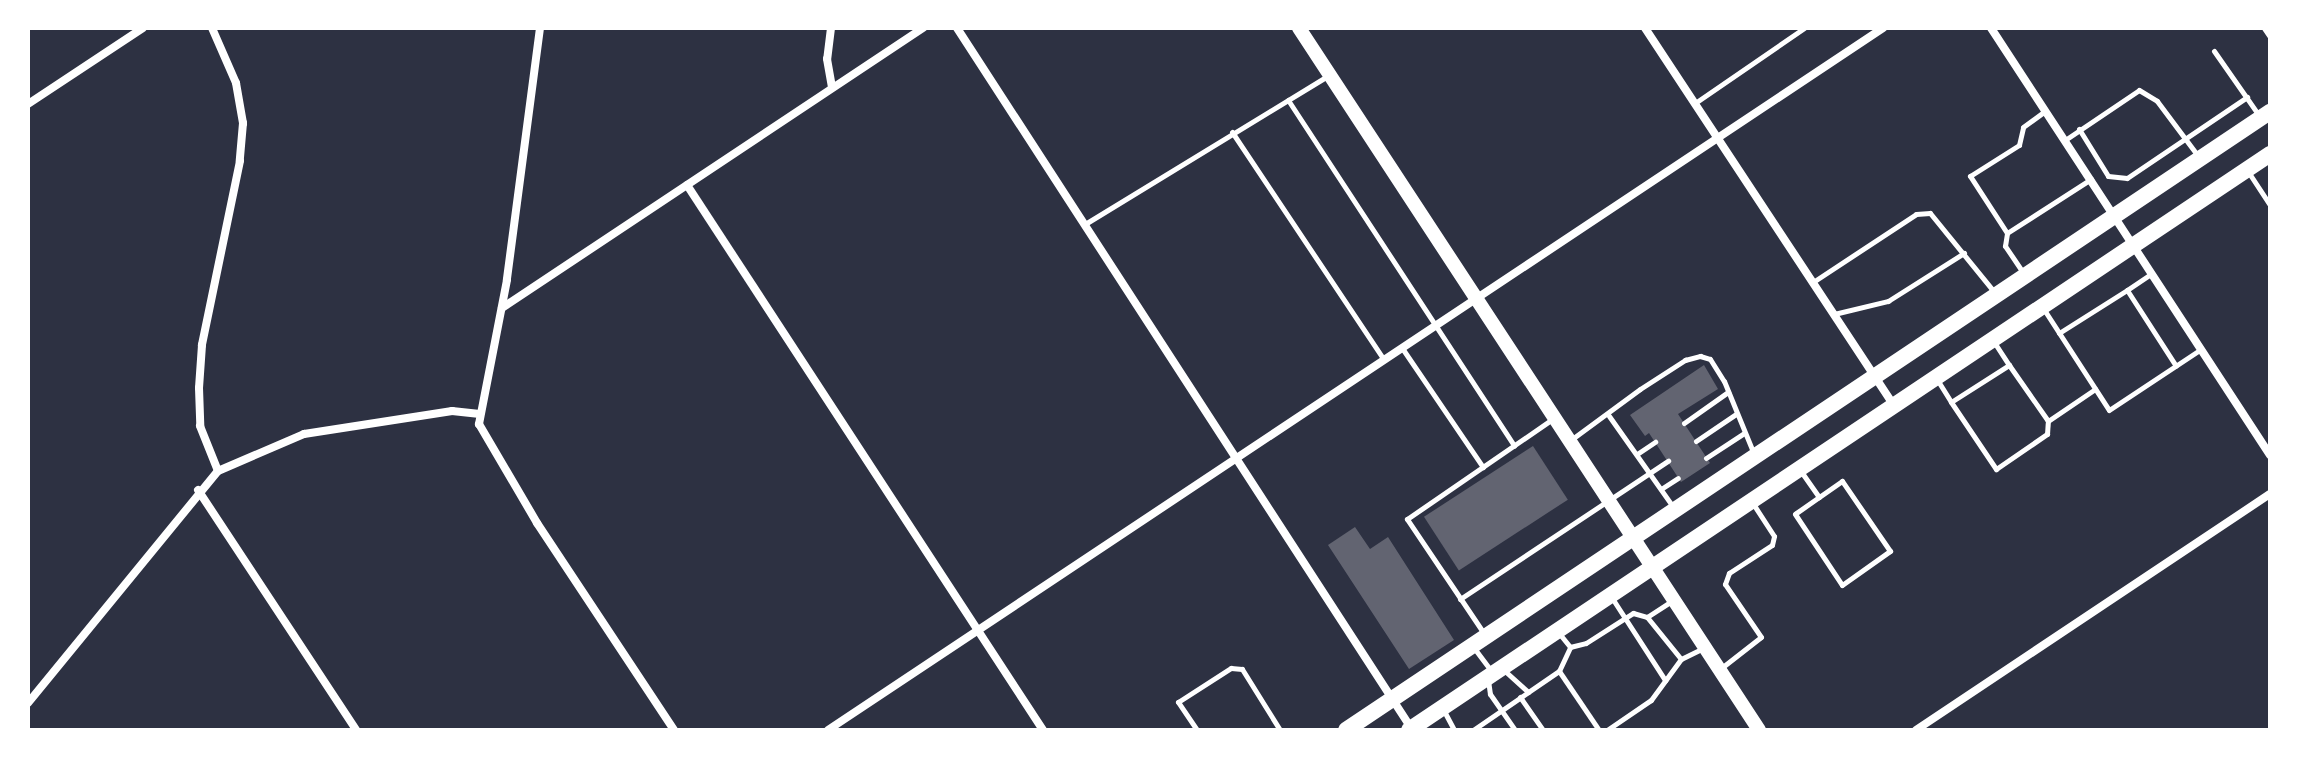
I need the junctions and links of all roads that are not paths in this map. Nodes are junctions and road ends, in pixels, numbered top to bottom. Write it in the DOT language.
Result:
graph roads {
  1 [pos="143,28"];
  2 [pos="212,28"];
  3 [pos="540,28"];
  4 [pos="831,28"];
  5 [pos="923,28"];
  6 [pos="957,28"];
  7 [pos="1299,28"];
  8 [pos="1645,28"];
  9 [pos="1804,28"];
  10 [pos="1883,28"];
  11 [pos="1991,28"];
  12 [pos="2264,28"];
  13 [pos="2270,37"];
  14 [pos="2214,51"];
  15 [pos="1330,75"];
  16 [pos="832,88"];
  17 [pos="2247,97"];
  18 [pos="1288,100"];
  19 [pos="1694,103"];
  20 [pos="28,104"];
  21 [pos="2046,111"];
  22 [pos="2266,115"];
  23 [pos="2079,129"];
  24 [pos="1232,132"];
  25 [pos="1717,138"];
  26 [pos="2185,139"];
  27 [pos="2065,140"];
  28 [pos="2270,154"];
  29 [pos="2201,160"];
  30 [pos="2247,170"];
  31 [pos="2091,179"];
  32 [pos="687,185"];
  33 [pos="2270,205"];
  34 [pos="2115,217"];
  35 [pos="1084,225"];
  36 [pos="2007,233"];
  37 [pos="2134,246"];
  38 [pos="1964,253"];
  39 [pos="2152,273"];
  40 [pos="2025,275"];
  41 [pos="1812,283"];
  42 [pos="2127,290"];
  43 [pos="1996,294"];
  44 [pos="1477,299"];
  45 [pos="2042,307"];
  46 [pos="502,308"];
  47 [pos="1833,314"];
  48 [pos="1434,327"];
  49 [pos="2059,333"];
  50 [pos="1993,340"];
  51 [pos="1402,348"];
  52 [pos="2201,349"];
  53 [pos="1384,360"];
  54 [pos="2009,365"];
  55 [pos="2176,366"];
  56 [pos="1873,376"];
  57 [pos="1936,378"];
  58 [pos="2095,389"];
  59 [pos="1728,392"];
  60 [pos="1951,402"];
  61 [pos="1894,406"];
  62 [pos="480,414"];
  63 [pos="1736,414"];
  64 [pos="1609,416"];
  65 [pos="1555,418"];
  66 [pos="2048,421"];
  67 [pos="1684,423"];
  68 [pos="1744,433"];
  69 [pos="1570,441"];
  70 [pos="1696,441"];
  71 [pos="1655,442"];
  72 [pos="1514,446"];
  73 [pos="1637,454"];
  74 [pos="1755,455"];
  75 [pos="2270,455"];
  76 [pos="1706,458"];
  77 [pos="1235,459"];
  78 [pos="1668,461"];
  79 [pos="1483,467"];
  80 [pos="1800,469"];
  81 [pos="218,471"];
  82 [pos="1650,473"];
  83 [pos="1678,478"];
  84 [pos="1661,489"];
  85 [pos="198,490"];
  86 [pos="2270,494"];
  87 [pos="1819,497"];
  88 [pos="1609,501"];
  89 [pos="1751,501"];
  90 [pos="1675,509"];
  91 [pos="1632,537"];
  92 [pos="1651,566"];
  93 [pos="1609,594"];
  94 [pos="1460,599"];
  95 [pos="1674,600"];
  96 [pos="1624,617"];
  97 [pos="1647,617"];
  98 [pos="1556,629"];
  99 [pos="978,630"];
  100 [pos="1478,640"];
  101 [pos="1570,647"];
  102 [pos="1705,647"];
  103 [pos="1681,659"];
  104 [pos="1719,670"];
  105 [pos="1559,671"];
  106 [pos="1493,673"];
  107 [pos="1665,680"];
  108 [pos="1528,692"];
  109 [pos="1520,697"];
  110 [pos="1394,700"];
  111 [pos="28,703"];
  112 [pos="1441,707"];
  113 [pos="1501,710"];
  114 [pos="1410,729"];
  115 [pos="356,730"];
  116 [pos="674,730"];
  117 [pos="828,730"];
  118 [pos="1043,730"];
  119 [pos="1197,730"];
  120 [pos="1280,730"];
  121 [pos="1346,730"];
  122 [pos="1454,730"];
  123 [pos="1473,730"];
  124 [pos="1515,730"];
  125 [pos="1543,730"];
  126 [pos="1599,730"];
  127 [pos="1607,730"];
  128 [pos="1759,730"];
  129 [pos="1916,730"];
  1 -- 20 [label="street"];
  2 -- 81 [label="street"];
  3 -- 46 [label="street"];
  4 -- 16 [label="street"];
  5 -- 16 [label="street"];
  6 -- 35 [label="street"];
  7 -- 15 [label="street"];
  8 -- 19 [label="street"];
  9 -- 19 [label="lane"];
  10 -- 25 [label="street"];
  11 -- 21 [label="street"];
  12 -- 13 [label="lane"];
  14 -- 17 [label="lane"];
  15 -- 18 [label="lane"];
  15 -- 44 [label="street"];
  16 -- 32 [label="street"];
  17 -- 22 [label="lane"];
  17 -- 26 [label="lane"];
  18 -- 24 [label="lane"];
  18 -- 48 [label="lane"];
  19 -- 25 [label="street"];
  21 -- 27 [label="street"];
  21 -- 36 [label="lane"];
  22 -- 29 [label="main road"];
  23 -- 26 [label="lane"];
  23 -- 26 [label="lane"];
  23 -- 27 [label="lane"];
  24 -- 35 [label="lane"];
  24 -- 53 [label="lane"];
  25 -- 41 [label="street"];
  25 -- 44 [label="street"];
  26 -- 29 [label="lane"];
  27 -- 31 [label="street"];
  28 -- 30 [label="main road"];
  29 -- 34 [label="main road"];
  30 -- 33 [label="lane"];
  30 -- 37 [label="main road"];
  31 -- 34 [label="street"];
  31 -- 36 [label="lane"];
  32 -- 46 [label="street"];
  32 -- 99 [label="street"];
  34 -- 37 [label="street"];
  34 -- 40 [label="main road"];
  35 -- 77 [label="street"];
  36 -- 40 [label="lane"];
  37 -- 39 [label="street"];
  37 -- 45 [label="main road"];
  38 -- 41 [label="lane"];
  38 -- 43 [label="lane"];
  38 -- 47 [label="lane"];
  39 -- 42 [label="lane"];
  39 -- 52 [label="street"];
  40 -- 43 [label="main road"];
  41 -- 47 [label="street"];
  42 -- 49 [label="lane"];
  42 -- 55 [label="lane"];
  43 -- 56 [label="main road"];
  44 -- 48 [label="street"];
  44 -- 65 [label="street"];
  45 -- 49 [label="lane"];
  45 -- 50 [label="main road"];
  46 -- 62 [label="street"];
  47 -- 56 [label="street"];
  48 -- 51 [label="street"];
  48 -- 72 [label="lane"];
  49 -- 58 [label="lane"];
  50 -- 54 [label="lane"];
  50 -- 57 [label="main road"];
  51 -- 53 [label="street"];
  51 -- 79 [label="lane"];
  52 -- 55 [label="lane"];
  52 -- 75 [label="street"];
  53 -- 77 [label="street"];
  54 -- 60 [label="lane"];
  54 -- 66 [label="lane"];
  55 -- 58 [label="lane"];
  56 -- 61 [label="street"];
  56 -- 74 [label="main road"];
  57 -- 60 [label="lane"];
  57 -- 61 [label="main road"];
  58 -- 66 [label="lane"];
  59 -- 63 [label="lane"];
  59 -- 64 [label="lane"];
  59 -- 67 [label="lane"];
  60 -- 66 [label="lane"];
  61 -- 80 [label="main road"];
  62 -- 81 [label="street"];
  62 -- 116 [label="street"];
  63 -- 68 [label="lane"];
  63 -- 70 [label="lane"];
  64 -- 69 [label="lane"];
  64 -- 73 [label="lane"];
  65 -- 69 [label="street"];
  65 -- 72 [label="lane"];
  68 -- 74 [label="lane"];
  68 -- 76 [label="lane"];
  69 -- 88 [label="street"];
  71 -- 73 [label="lane"];
  72 -- 79 [label="lane"];
  73 -- 82 [label="lane"];
  74 -- 90 [label="main road"];
  77 -- 99 [label="street"];
  77 -- 110 [label="street"];
  78 -- 82 [label="lane"];
  79 -- 94 [label="lane"];
  80 -- 87 [label="lane"];
  80 -- 89 [label="main road"];
  81 -- 85 [label="street"];
  82 -- 84 [label="lane"];
  82 -- 88 [label="lane"];
  83 -- 84 [label="lane"];
  84 -- 90 [label="lane"];
  85 -- 111 [label="street"];
  85 -- 115 [label="street"];
  86 -- 129 [label="street"];
  87 -- 87 [label="lane"];
  88 -- 91 [label="street"];
  88 -- 94 [label="lane"];
  89 -- 92 [label="main road"];
  89 -- 104 [label="lane"];
  90 -- 91 [label="main road"];
  91 -- 92 [label="street"];
  91 -- 100 [label="main road"];
  92 -- 93 [label="main road"];
  92 -- 95 [label="street"];
  93 -- 96 [label="lane"];
  93 -- 98 [label="main road"];
  94 -- 100 [label="lane"];
  95 -- 97 [label="lane"];
  95 -- 102 [label="street"];
  96 -- 97 [label="lane"];
  96 -- 101 [label="lane"];
  96 -- 107 [label="lane"];
  97 -- 103 [label="lane"];
  98 -- 101 [label="lane"];
  98 -- 106 [label="main road"];
  99 -- 117 [label="street"];
  99 -- 118 [label="street"];
  100 -- 106 [label="lane"];
  100 -- 110 [label="main road"];
  101 -- 105 [label="lane"];
  102 -- 103 [label="lane"];
  102 -- 104 [label="street"];
  103 -- 107 [label="lane"];
  104 -- 128 [label="street"];
  105 -- 108 [label="lane"];
  105 -- 126 [label="lane"];
  106 -- 108 [label="lane"];
  106 -- 112 [label="main road"];
  106 -- 113 [label="lane"];
  107 -- 127 [label="lane"];
  108 -- 109 [label="lane"];
  109 -- 113 [label="lane"];
  109 -- 125 [label="lane"];
  110 -- 114 [label="street"];
  110 -- 121 [label="main road"];
  112 -- 114 [label="main road"];
  112 -- 122 [label="lane"];
  113 -- 123 [label="lane"];
  113 -- 124 [label="lane"];
  119 -- 120 [label="lane"];
}
